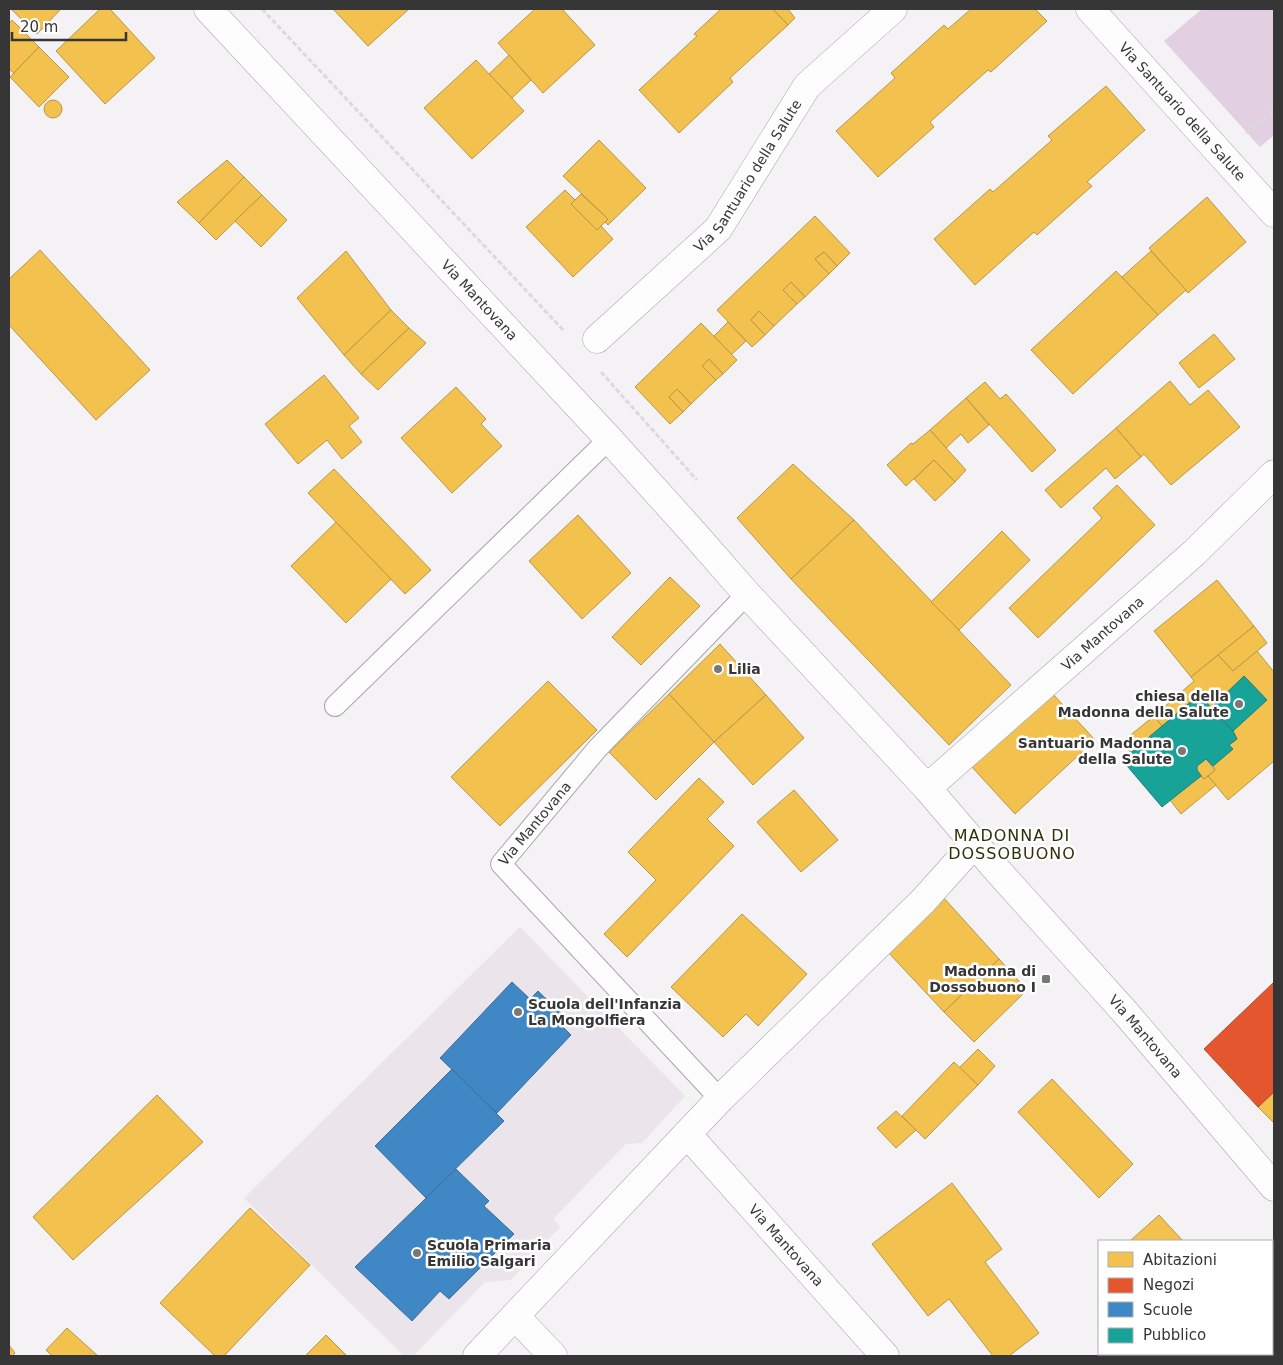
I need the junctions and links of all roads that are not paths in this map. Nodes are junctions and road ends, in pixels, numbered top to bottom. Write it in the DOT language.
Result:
graph roads {
  1 [pos="208,9"];
  2 [pos="893,9"];
  3 [pos="1090,9"];
  4 [pos="1274,213"];
  5 [pos="596,352"];
  6 [pos="609,440"];
  7 [pos="1274,474"];
  8 [pos="747,594"];
  9 [pos="335,706"];
  10 [pos="927,788"];
  11 [pos="974,844"];
  12 [pos="720,1099"];
  13 [pos="687,1134"];
  14 [pos="1274,1187"];
  15 [pos="516,1317"];
  16 [pos="478,1356"];
  17 [pos="553,1356"];
  18 [pos="885,1356"];
  1 -- 6 [label="street, Via Mantovana"];
  2 -- 5 [label="street, Via Santuario della Salute"];
  3 -- 4 [label="street, Via Santuario della Salute"];
  6 -- 8 [label="street, Via Mantovana"];
  6 -- 9 [label="lane"];
  7 -- 10 [label="street, Via Mantovana"];
  8 -- 10 [label="street, Via Mantovana"];
  8 -- 12 [label="lane, Via Mantovana"];
  10 -- 11 [label="street, Via Mantovana"];
  11 -- 12 [label="street"];
  11 -- 14 [label="street, Via Mantovana"];
  12 -- 13 [label="street"];
  13 -- 15 [label="street"];
  13 -- 18 [label="street, Via Mantovana"];
  15 -- 16 [label="street"];
  15 -- 17 [label="street"];
}
